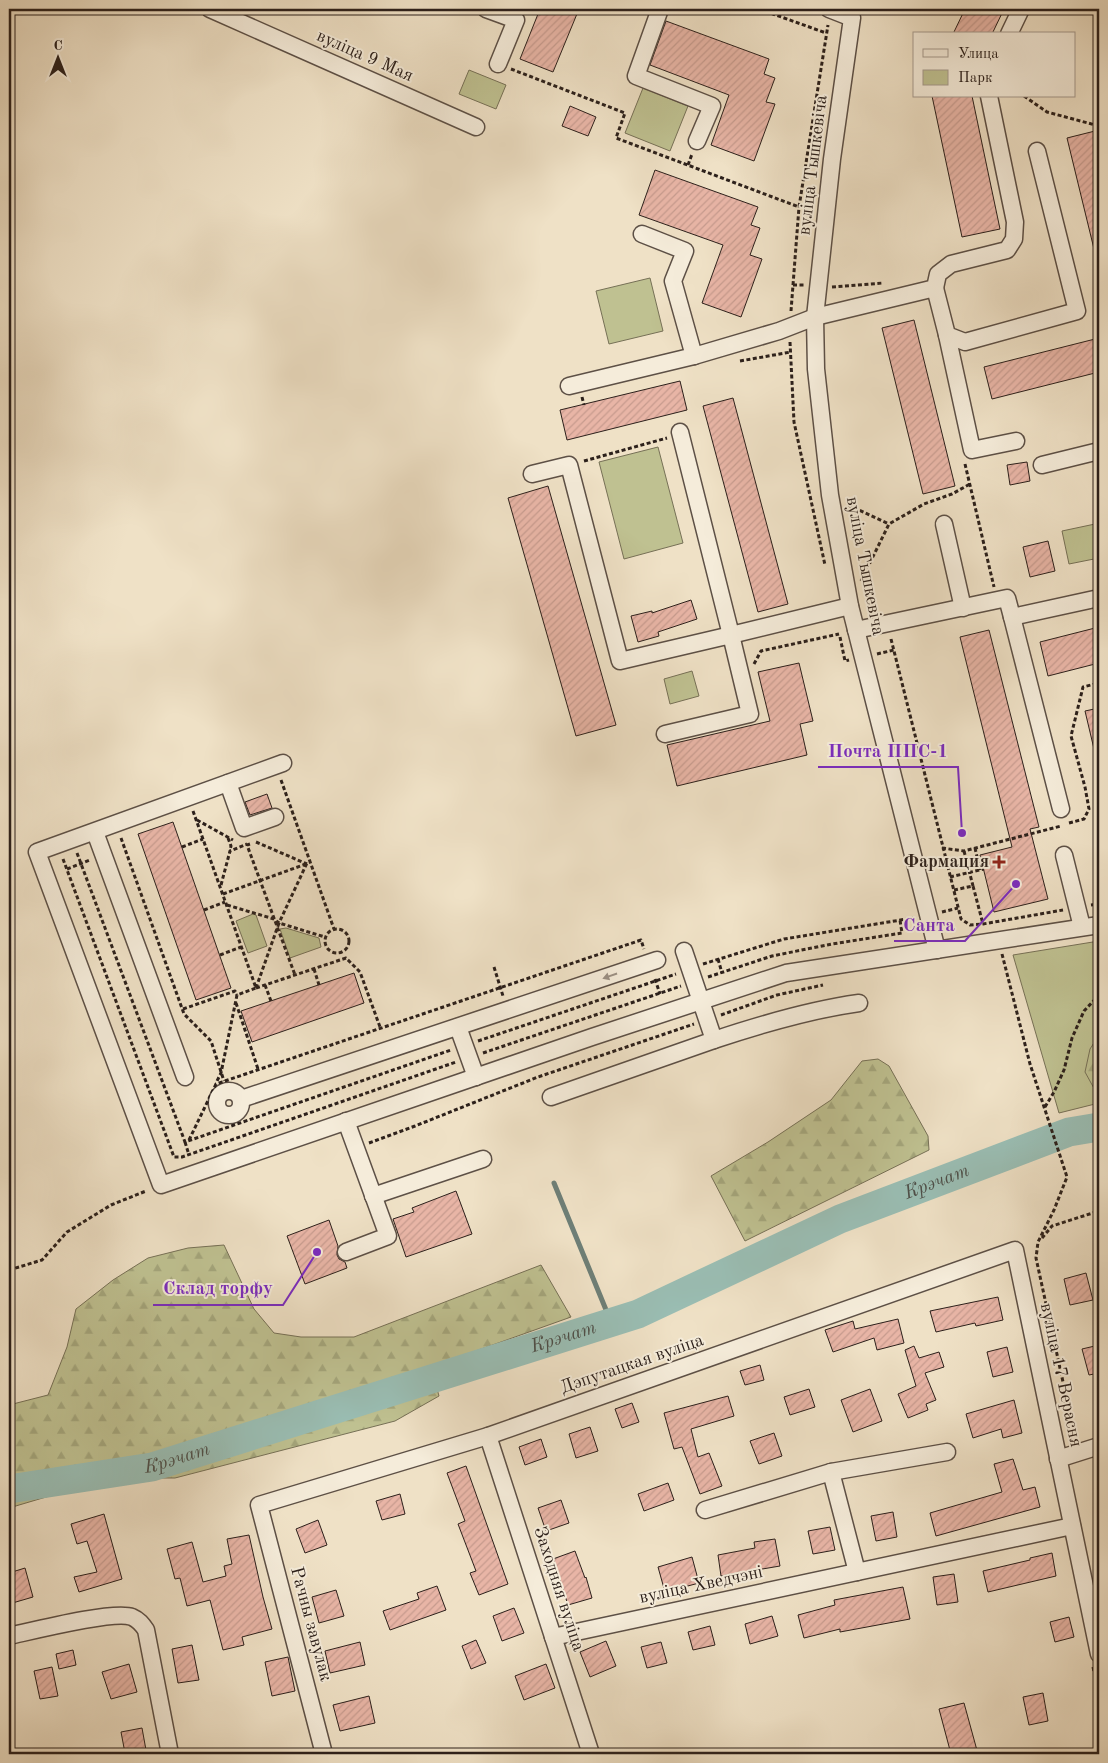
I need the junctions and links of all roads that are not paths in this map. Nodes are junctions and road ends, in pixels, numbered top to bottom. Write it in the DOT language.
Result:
graph roads {
  1 [pos="210,9"];
  2 [pos="486,9"];
  3 [pos="660,9"];
  4 [pos="829,9"];
  5 [pos="1021,9"];
  6 [pos="1010,32"];
  7 [pos="498,64"];
  8 [pos="989,98"];
  9 [pos="476,127"];
  10 [pos="697,141"];
  11 [pos="1037,150"];
  12 [pos="642,234"];
  13 [pos="935,288"];
  14 [pos="815,318"];
  15 [pos="947,335"];
  16 [pos="694,356"];
  17 [pos="569,386"];
  18 [pos="680,433"];
  19 [pos="1016,441"];
  20 [pos="1099,451"];
  21 [pos="1042,464"];
  22 [pos="532,474"];
  23 [pos="944,524"];
  24 [pos="1099,598"];
  25 [pos="849,600"];
  26 [pos="963,608"];
  27 [pos="1012,617"];
  28 [pos="856,630"];
  29 [pos="732,635"];
  30 [pos="665,734"];
  31 [pos="280,764"];
  32 [pos="228,783"];
  33 [pos="1061,809"];
  34 [pos="275,817"];
  35 [pos="95,832"];
  36 [pos="1064,855"];
  37 [pos="1099,925"];
  38 [pos="1082,927"];
  39 [pos="937,950"];
  40 [pos="684,951"];
  41 [pos="653,961"];
  42 [pos="700,1001"];
  43 [pos="859,1003"];
  44 [pos="458,1028"];
  45 [pos="714,1040"];
  46 [pos="185,1077"];
  47 [pos="476,1077"];
  48 [pos="551,1097"];
  49 [pos="241,1099"];
  50 [pos="346,1121"];
  51 [pos="483,1159"];
  52 [pos="373,1196"];
  53 [pos="1015,1250"];
  54 [pos="346,1252"];
  55 [pos="488,1436"];
  56 [pos="1099,1446"];
  57 [pos="947,1452"];
  58 [pos="1058,1459"];
  59 [pos="831,1472"];
  60 [pos="260,1505"];
  61 [pos="705,1510"];
  62 [pos="1072,1526"];
  63 [pos="857,1572"];
  64 [pos="9,1636"];
  65 [pos="553,1637"];
  66 [pos="1099,1654"];
  67 [pos="170,1754"];
  68 [pos="324,1754"];
  69 [pos="591,1754"];
  1 -- 9 [label="street, вуліца 9 Мая"];
  2 -- 7 [label="street"];
  3 -- 10 [label="street"];
  4 -- 14 [label="street, вуліца Тышкевіча"];
  5 -- 6 [label="street"];
  8 -- 13 [label="street"];
  11 -- 15 [label="street"];
  12 -- 16 [label="street"];
  13 -- 14 [label="street"];
  13 -- 15 [label="street"];
  14 -- 16 [label="street"];
  14 -- 25 [label="street, вуліца Тышкевіча"];
  15 -- 19 [label="street"];
  16 -- 17 [label="street"];
  18 -- 29 [label="street"];
  20 -- 21 [label="street"];
  22 -- 29 [label="street"];
  23 -- 26 [label="street"];
  24 -- 27 [label="street"];
  25 -- 28 [label="street, вуліца Тышкевіча"];
  25 -- 29 [label="street"];
  26 -- 27 [label="street"];
  26 -- 28 [label="street"];
  27 -- 33 [label="street"];
  28 -- 39 [label="street, вуліца Тышкевіча"];
  29 -- 30 [label="street"];
  31 -- 32 [label="street"];
  32 -- 34 [label="street"];
  32 -- 35 [label="street"];
  35 -- 46 [label="street"];
  35 -- 50 [label="street"];
  36 -- 38 [label="street"];
  37 -- 38 [label="street"];
  38 -- 39 [label="street"];
  39 -- 42 [label="street"];
  40 -- 42 [label="street"];
  41 -- 44 [label="street, one-way"];
  42 -- 45 [label="street"];
  42 -- 47 [label="street"];
  43 -- 45 [label="street"];
  44 -- 47 [label="street"];
  44 -- 49 [label="street"];
  45 -- 48 [label="street"];
  47 -- 50 [label="street"];
  50 -- 52 [label="street"];
  51 -- 52 [label="street"];
  52 -- 54 [label="street"];
  53 -- 55 [label="street, Дэпутацкая вуліца"];
  53 -- 58 [label="street, вуліца 17 Верасня"];
  55 -- 60 [label="street, Дэпутацкая вуліца"];
  55 -- 65 [label="street, Заходняя вуліца"];
  56 -- 58 [label="street"];
  57 -- 59 [label="street"];
  58 -- 62 [label="street, вуліца 17 Верасня"];
  59 -- 61 [label="street"];
  59 -- 63 [label="street"];
  60 -- 68 [label="street, Рачны завулак"];
  62 -- 63 [label="street, вуліца Хведчэні"];
  62 -- 66 [label="street, вуліца 17 Верасня"];
  63 -- 65 [label="street, вуліца Хведчэні"];
  64 -- 67 [label="street"];
  65 -- 69 [label="street, Заходняя вуліца"];
}
